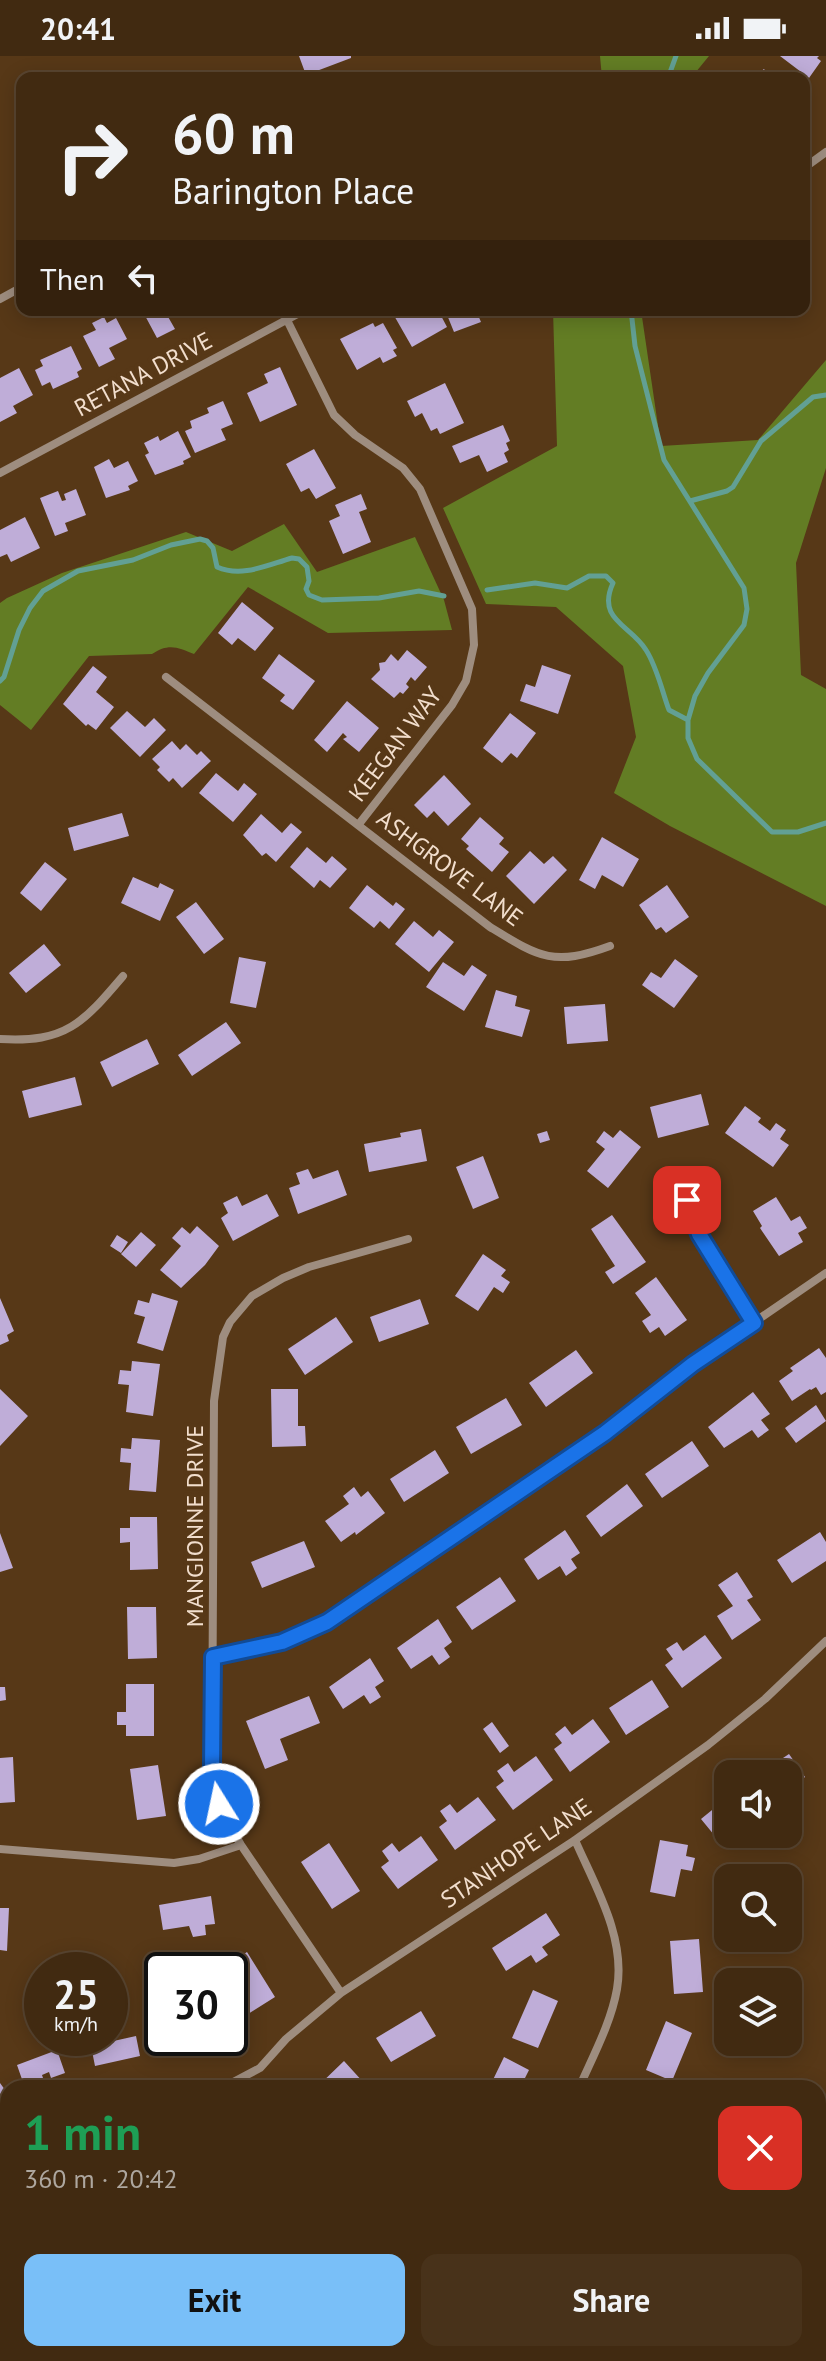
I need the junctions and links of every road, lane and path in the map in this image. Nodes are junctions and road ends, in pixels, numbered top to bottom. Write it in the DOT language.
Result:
graph roads {
  1 [pos="294,316"];
  2 [pos="287,320"];
  3 [pos="0,473"];
  4 [pos="166,677"];
  5 [pos="359,824"];
  6 [pos="610,946"];
  7 [pos="123,976"];
  8 [pos="0,1039"];
  9 [pos="687,1200"];
  10 [pos="408,1239"];
  11 [pos="826,1273"];
  12 [pos="754,1323"];
  13 [pos="826,1641"];
  14 [pos="213,1657"];
  15 [pos="575,1840"];
  16 [pos="241,1845"];
  17 [pos="0,1849"];
  18 [pos="341,1993"];
  19 [pos="237,2080"];
  20 [pos="582,2080"];
  1 -- 2 [label="street, RETANA DRIVE"];
  2 -- 3 [label="street, RETANA DRIVE"];
  2 -- 5 [label="street, KEEGAN WAY"];
  4 -- 5 [label="street, ASHGROVE LANE"];
  5 -- 6 [label="street, ASHGROVE LANE"];
  7 -- 8 [label="street"];
  9 -- 12 [label="street"];
  10 -- 14 [label="street, MANGIONNE DRIVE"];
  11 -- 12 [label="street"];
  12 -- 14 [label="street"];
  13 -- 15 [label="street, STANHOPE LANE"];
  14 -- 16 [label="street, MANGIONNE DRIVE"];
  15 -- 18 [label="street, STANHOPE LANE"];
  15 -- 20 [label="street"];
  16 -- 17 [label="street"];
  16 -- 18 [label="street, MANGIONNE DRIVE"];
  18 -- 19 [label="street, STANHOPE LANE"];
}
